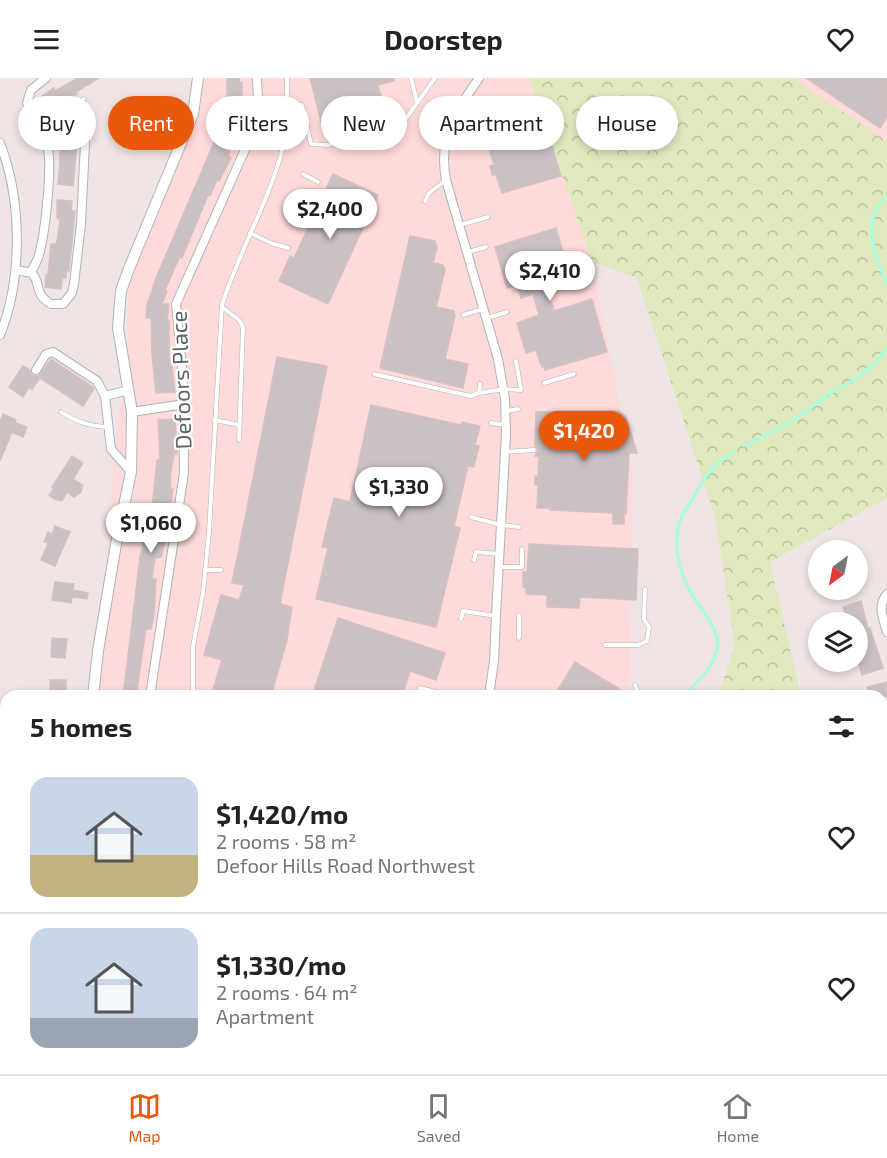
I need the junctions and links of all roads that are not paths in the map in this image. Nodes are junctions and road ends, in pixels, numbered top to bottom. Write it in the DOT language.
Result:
graph roads {
  1 [pos="46,78"];
  2 [pos="198,78"];
  3 [pos="257,78"];
  4 [pos="287,78"];
  5 [pos="411,78"];
  6 [pos="435,78"];
  7 [pos="479,78"];
  8 [pos="27,96"];
  9 [pos="288,96"];
  10 [pos="417,102"];
  11 [pos="309,135"];
  12 [pos="0,143"];
  13 [pos="48,150"];
  14 [pos="85,150"];
  15 [pos="282,150"];
  16 [pos="303,174"];
  17 [pos="446,180"];
  18 [pos="318,182"];
  19 [pos="425,201"];
  20 [pos="488,217"];
  21 [pos="459,225"];
  22 [pos="250,232"];
  23 [pos="486,247"];
  24 [pos="288,248"];
  25 [pos="467,252"];
  26 [pos="16,270"];
  27 [pos="31,272"];
  28 [pos="221,307"];
  29 [pos="507,312"];
  30 [pos="485,314"];
  31 [pos="463,315"];
  32 [pos="0,335"];
  33 [pos="516,361"];
  34 [pos="36,370"];
  35 [pos="374,374"];
  36 [pos="574,374"];
  37 [pos="544,383"];
  38 [pos="480,384"];
  39 [pos="504,389"];
  40 [pos="129,390"];
  41 [pos="479,393"];
  42 [pos="105,396"];
  43 [pos="184,404"];
  44 [pos="518,409"];
  45 [pos="506,411"];
  46 [pos="61,412"];
  47 [pos="132,412"];
  48 [pos="214,420"];
  49 [pos="491,423"];
  50 [pos="240,425"];
  51 [pos="506,425"];
  52 [pos="108,428"];
  53 [pos="239,440"];
  54 [pos="534,450"];
  55 [pos="505,452"];
  56 [pos="131,472"];
  57 [pos="471,517"];
  58 [pos="501,525"];
  59 [pos="519,526"];
  60 [pos="522,549"];
  61 [pos="500,554"];
  62 [pos="474,560"];
  63 [pos="499,567"];
  64 [pos="205,570"];
  65 [pos="221,570"];
  66 [pos="645,589"];
  67 [pos="887,594"];
  68 [pos="519,615"];
  69 [pos="496,616"];
  70 [pos="461,619"];
  71 [pos="887,632"];
  72 [pos="519,638"];
  73 [pos="605,645"];
  74 [pos="635,685"];
  75 [pos="94,690"];
  76 [pos="151,690"];
  77 [pos="193,690"];
  78 [pos="490,690"];
  79 [pos="637,690"];
  1 -- 8 [label="street"];
  2 -- 40 [label="street"];
  3 -- 43 [label="street, Defoors Place"];
  4 -- 9 [label="lane"];
  5 -- 10 [label="lane"];
  6 -- 10 [label="lane"];
  7 -- 17 [label="street"];
  10 -- 11 [label="lane"];
  12 -- 26 [label="street"];
  13 -- 27 [label="street"];
  14 -- 27 [label="street"];
  15 -- 22 [label="lane"];
  16 -- 18 [label="lane"];
  17 -- 19 [label="lane"];
  17 -- 21 [label="street"];
  20 -- 21 [label="lane"];
  21 -- 25 [label="street"];
  22 -- 24 [label="lane"];
  22 -- 28 [label="lane"];
  23 -- 25 [label="lane"];
  25 -- 30 [label="street"];
  26 -- 27 [label="street"];
  26 -- 32 [label="street"];
  28 -- 48 [label="lane"];
  28 -- 50 [label="lane"];
  29 -- 30 [label="lane"];
  30 -- 31 [label="lane"];
  30 -- 39 [label="street"];
  33 -- 39 [label="lane"];
  34 -- 42 [label="street"];
  35 -- 41 [label="lane"];
  36 -- 37 [label="lane"];
  38 -- 41 [label="lane"];
  39 -- 41 [label="lane"];
  39 -- 45 [label="street"];
  40 -- 42 [label="street"];
  40 -- 47 [label="street"];
  42 -- 52 [label="street"];
  43 -- 47 [label="street"];
  43 -- 76 [label="street, Defoors Place"];
  44 -- 45 [label="lane"];
  45 -- 51 [label="street"];
  46 -- 52 [label="lane"];
  47 -- 56 [label="street"];
  48 -- 50 [label="lane"];
  48 -- 64 [label="lane"];
  49 -- 51 [label="lane"];
  50 -- 53 [label="lane"];
  51 -- 55 [label="street"];
  52 -- 56 [label="street"];
  54 -- 55 [label="lane"];
  55 -- 58 [label="street"];
  56 -- 75 [label="street"];
  57 -- 58 [label="lane"];
  58 -- 59 [label="lane"];
  58 -- 61 [label="street"];
  60 -- 63 [label="lane"];
  61 -- 62 [label="lane"];
  61 -- 63 [label="street"];
  63 -- 69 [label="street"];
  64 -- 65 [label="lane"];
  64 -- 77 [label="lane"];
  66 -- 73 [label="lane"];
  67 -- 71 [label="street"];
  68 -- 72 [label="lane"];
  69 -- 70 [label="lane"];
  69 -- 78 [label="street"];
  74 -- 79 [label="lane"];
}
